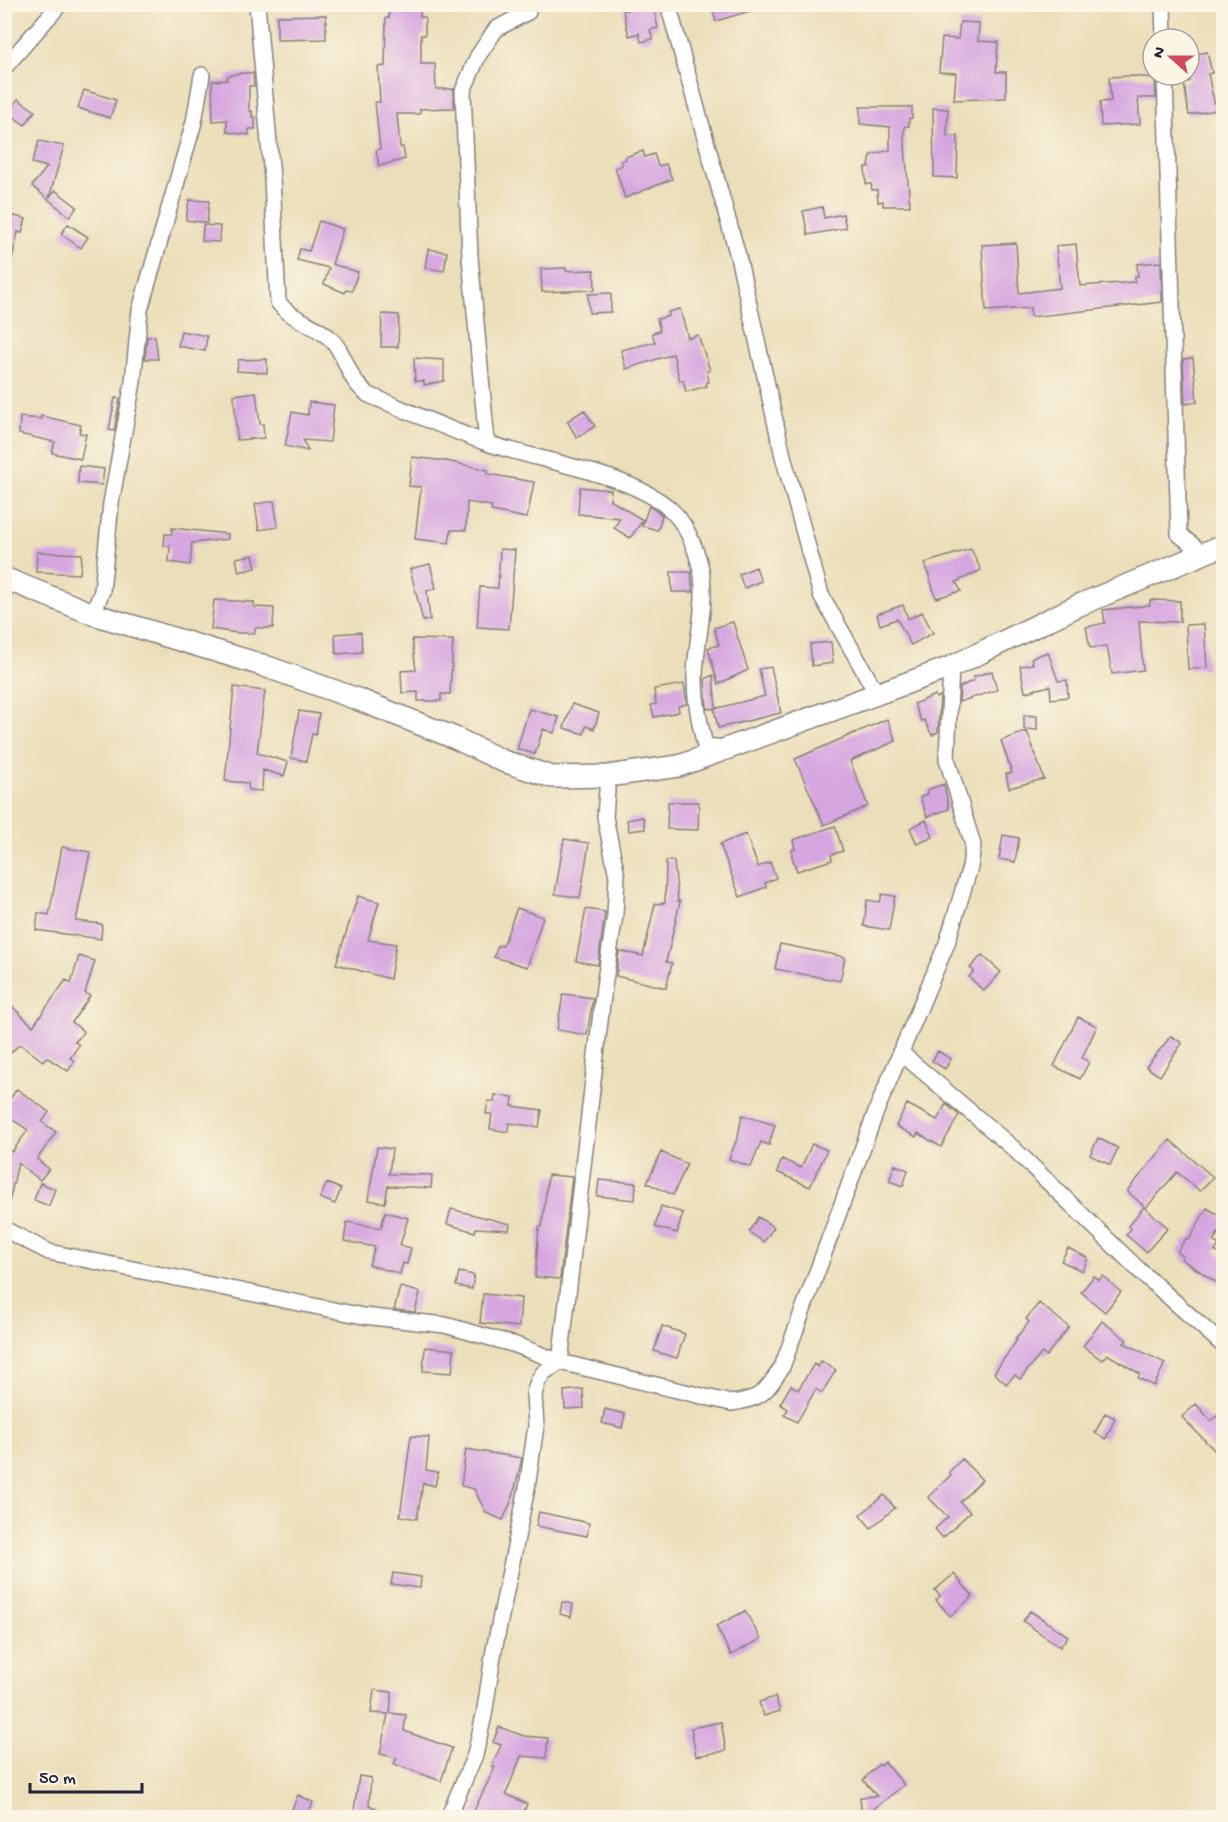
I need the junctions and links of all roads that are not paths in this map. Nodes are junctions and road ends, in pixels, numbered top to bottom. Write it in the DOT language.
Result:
graph roads {
  1 [pos="60,4"];
  2 [pos="257,4"];
  3 [pos="668,4"];
  4 [pos="1163,4"];
  5 [pos="528,12"];
  6 [pos="1164,27"];
  7 [pos="4,68"];
  8 [pos="202,75"];
  9 [pos="1165,87"];
  10 [pos="487,443"];
  11 [pos="1224,544"];
  12 [pos="1202,552"];
  13 [pos="4,578"];
  14 [pos="93,614"];
  15 [pos="951,667"];
  16 [pos="877,694"];
  17 [pos="730,749"];
  18 [pos="608,776"];
  19 [pos="900,1052"];
  20 [pos="4,1229"];
  21 [pos="1224,1346"];
  22 [pos="560,1362"];
  23 [pos="448,1818"];
  1 -- 7 [label="street"];
  2 -- 10 [label="street"];
  3 -- 16 [label="street"];
  4 -- 6 [label="street"];
  5 -- 10 [label="street"];
  8 -- 14 [label="street"];
  9 -- 12 [label="street"];
  10 -- 17 [label="street"];
  11 -- 12 [label="street"];
  12 -- 15 [label="street"];
  13 -- 14 [label="street"];
  14 -- 18 [label="street"];
  15 -- 16 [label="street"];
  15 -- 19 [label="street"];
  16 -- 17 [label="street"];
  17 -- 18 [label="street"];
  18 -- 22 [label="street"];
  19 -- 21 [label="street"];
  19 -- 22 [label="street"];
  20 -- 22 [label="street"];
  22 -- 23 [label="street"];
}
